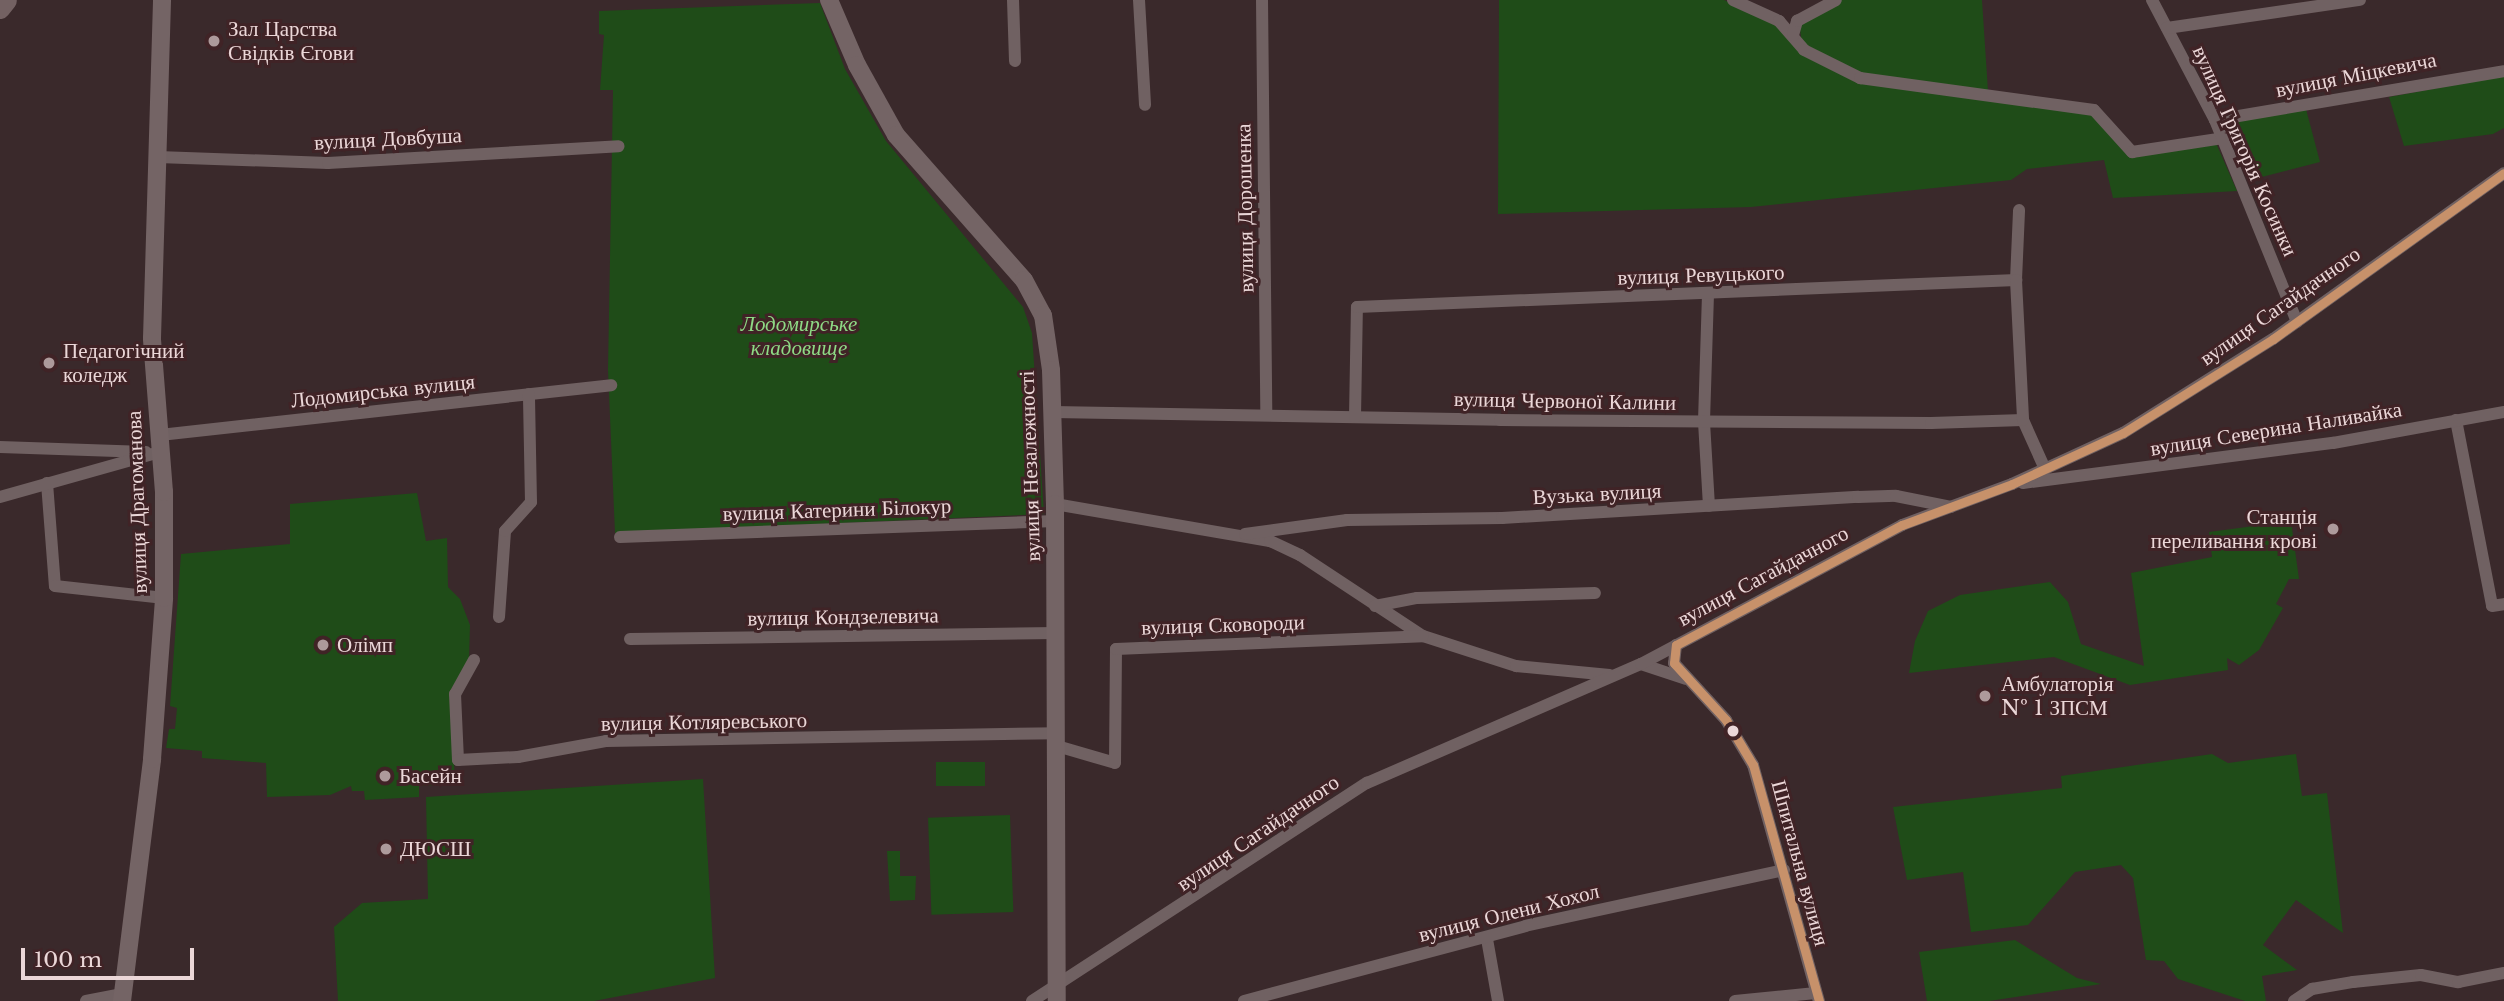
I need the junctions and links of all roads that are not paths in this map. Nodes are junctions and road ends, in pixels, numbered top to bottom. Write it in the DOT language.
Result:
graph roads {
  1 [pos="7,0"];
  2 [pos="162,0"];
  3 [pos="829,0"];
  4 [pos="1013,0"];
  5 [pos="1139,0"];
  6 [pos="1262,0"];
  7 [pos="1733,0"];
  8 [pos="1836,0"];
  9 [pos="2152,0"];
  10 [pos="2360,0"];
  11 [pos="2336,2"];
  12 [pos="0,9"];
  13 [pos="2167,27"];
  14 [pos="1793,36"];
  15 [pos="1015,61"];
  16 [pos="2504,71"];
  17 [pos="1146,105"];
  18 [pos="2215,120"];
  19 [pos="2224,138"];
  20 [pos="619,146"];
  21 [pos="158,157"];
  22 [pos="2504,173"];
  23 [pos="2019,210"];
  24 [pos="2016,280"];
  25 [pos="1708,294"];
  26 [pos="2297,322"];
  27 [pos="611,385"];
  28 [pos="529,394"];
  29 [pos="1053,412"];
  30 [pos="2504,412"];
  31 [pos="1266,415"];
  32 [pos="1355,416"];
  33 [pos="2023,420"];
  34 [pos="2456,420"];
  35 [pos="1704,422"];
  36 [pos="160,444"];
  37 [pos="0,447"];
  38 [pos="2083,453"];
  39 [pos="2045,469"];
  40 [pos="2083,476"];
  41 [pos="47,483"];
  42 [pos="2012,484"];
  43 [pos="0,498"];
  44 [pos="1709,506"];
  45 [pos="1951,507"];
  46 [pos="1055,512"];
  47 [pos="1245,534"];
  48 [pos="620,537"];
  49 [pos="1595,593"];
  50 [pos="164,598"];
  51 [pos="2504,604"];
  52 [pos="1375,606"];
  53 [pos="499,617"];
  54 [pos="1057,633"];
  55 [pos="1423,636"];
  56 [pos="630,639"];
  57 [pos="1676,645"];
  58 [pos="474,660"];
  59 [pos="1641,664"];
  60 [pos="1614,675"];
  61 [pos="1686,679"];
  62 [pos="1057,739"];
  63 [pos="1784,870"];
  64 [pos="1487,939"];
  65 [pos="2504,974"];
  66 [pos="1057,993"];
  67 [pos="1817,997"];
  68 [pos="122,998"];
  69 [pos="86,1001"];
  70 [pos="1032,1001"];
  71 [pos="1244,1001"];
  72 [pos="1498,1001"];
  73 [pos="1735,1001"];
  74 [pos="2294,1001"];
  1 -- 12 [label="main road"];
  2 -- 21 [label="street, вулиця Драгоманова"];
  3 -- 29 [label="street, вулиця Незалежності"];
  4 -- 15 [label="street"];
  5 -- 17 [label="street"];
  6 -- 31 [label="street, вулиця Дорошенка"];
  7 -- 14 [label="street"];
  8 -- 14 [label="street"];
  9 -- 13 [label="street, вулиця Григорія Косинки"];
  10 -- 11 [label="street"];
  11 -- 13 [label="street"];
  13 -- 18 [label="street, вулиця Григорія Косинки"];
  14 -- 19 [label="street"];
  16 -- 18 [label="street, вулиця Міцкевича"];
  18 -- 19 [label="street, вулиця Григорія Косинки"];
  19 -- 26 [label="street, вулиця Григорія Косинки"];
  20 -- 21 [label="street, вулиця Довбуша"];
  21 -- 36 [label="street, вулиця Драгоманова"];
  22 -- 26 [label="street, вулиця Сагайдачного"];
  23 -- 24 [label="street"];
  24 -- 25 [label="street, вулиця Ревуцького"];
  24 -- 33 [label="street"];
  25 -- 32 [label="street, вулиця Ревуцького"];
  25 -- 35 [label="street"];
  26 -- 38 [label="street, вулиця Сагайдачного"];
  27 -- 28 [label="street, Лодомирська вулиця"];
  28 -- 36 [label="street, Лодомирська вулиця"];
  28 -- 53 [label="street"];
  29 -- 31 [label="street, вулиця Червоної Калини"];
  29 -- 46 [label="street, вулиця Незалежності"];
  30 -- 34 [label="street, вулиця Северина Наливайка"];
  31 -- 32 [label="street, вулиця Червоної Калини"];
  32 -- 35 [label="street, вулиця Червоної Калини"];
  33 -- 35 [label="street, вулиця Червоної Калини"];
  33 -- 39 [label="street"];
  34 -- 40 [label="street, вулиця Северина Наливайка"];
  34 -- 51 [label="street"];
  35 -- 44 [label="street"];
  36 -- 37 [label="street"];
  36 -- 41 [label="street"];
  36 -- 50 [label="street, вулиця Драгоманова"];
  38 -- 39 [label="street, вулиця Сагайдачного"];
  38 -- 40 [label="street"];
  39 -- 42 [label="street, вулиця Сагайдачного"];
  40 -- 42 [label="street, вулиця Северина Наливайка"];
  41 -- 43 [label="street"];
  41 -- 50 [label="street"];
  42 -- 45 [label="street, вулиця Сагайдачного"];
  44 -- 45 [label="street, Вузька вулиця"];
  44 -- 47 [label="street, Вузька вулиця"];
  45 -- 57 [label="street, вулиця Сагайдачного"];
  46 -- 47 [label="street, вулиця Катерини Білокур"];
  46 -- 48 [label="street, вулиця Катерини Білокур"];
  46 -- 54 [label="street, вулиця Незалежності"];
  47 -- 52 [label="street"];
  49 -- 52 [label="street"];
  50 -- 68 [label="street, вулиця Драгоманова"];
  52 -- 55 [label="street"];
  54 -- 56 [label="street, вулиця Кондзелевича"];
  54 -- 62 [label="street, вулиця Незалежності"];
  55 -- 60 [label="street"];
  55 -- 62 [label="street, вулиця Сковороди"];
  57 -- 59 [label="street, вулиця Сагайдачного"];
  57 -- 61 [label="street"];
  58 -- 62 [label="street, вулиця Котляревського"];
  59 -- 60 [label="street, вулиця Сагайдачного"];
  59 -- 61 [label="street, Шпитальна вулиця"];
  60 -- 66 [label="street, вулиця Сагайдачного"];
  61 -- 63 [label="street, Шпитальна вулиця"];
  62 -- 66 [label="street, вулиця Незалежності"];
  63 -- 64 [label="street, вулиця Олени Хохол"];
  63 -- 67 [label="street, Шпитальна вулиця"];
  64 -- 71 [label="street, вулиця Олени Хохол"];
  64 -- 72 [label="street"];
  65 -- 74 [label="street"];
  66 -- 70 [label="street, вулиця Сагайдачного"];
  67 -- 73 [label="street"];
  68 -- 69 [label="street"];
}
